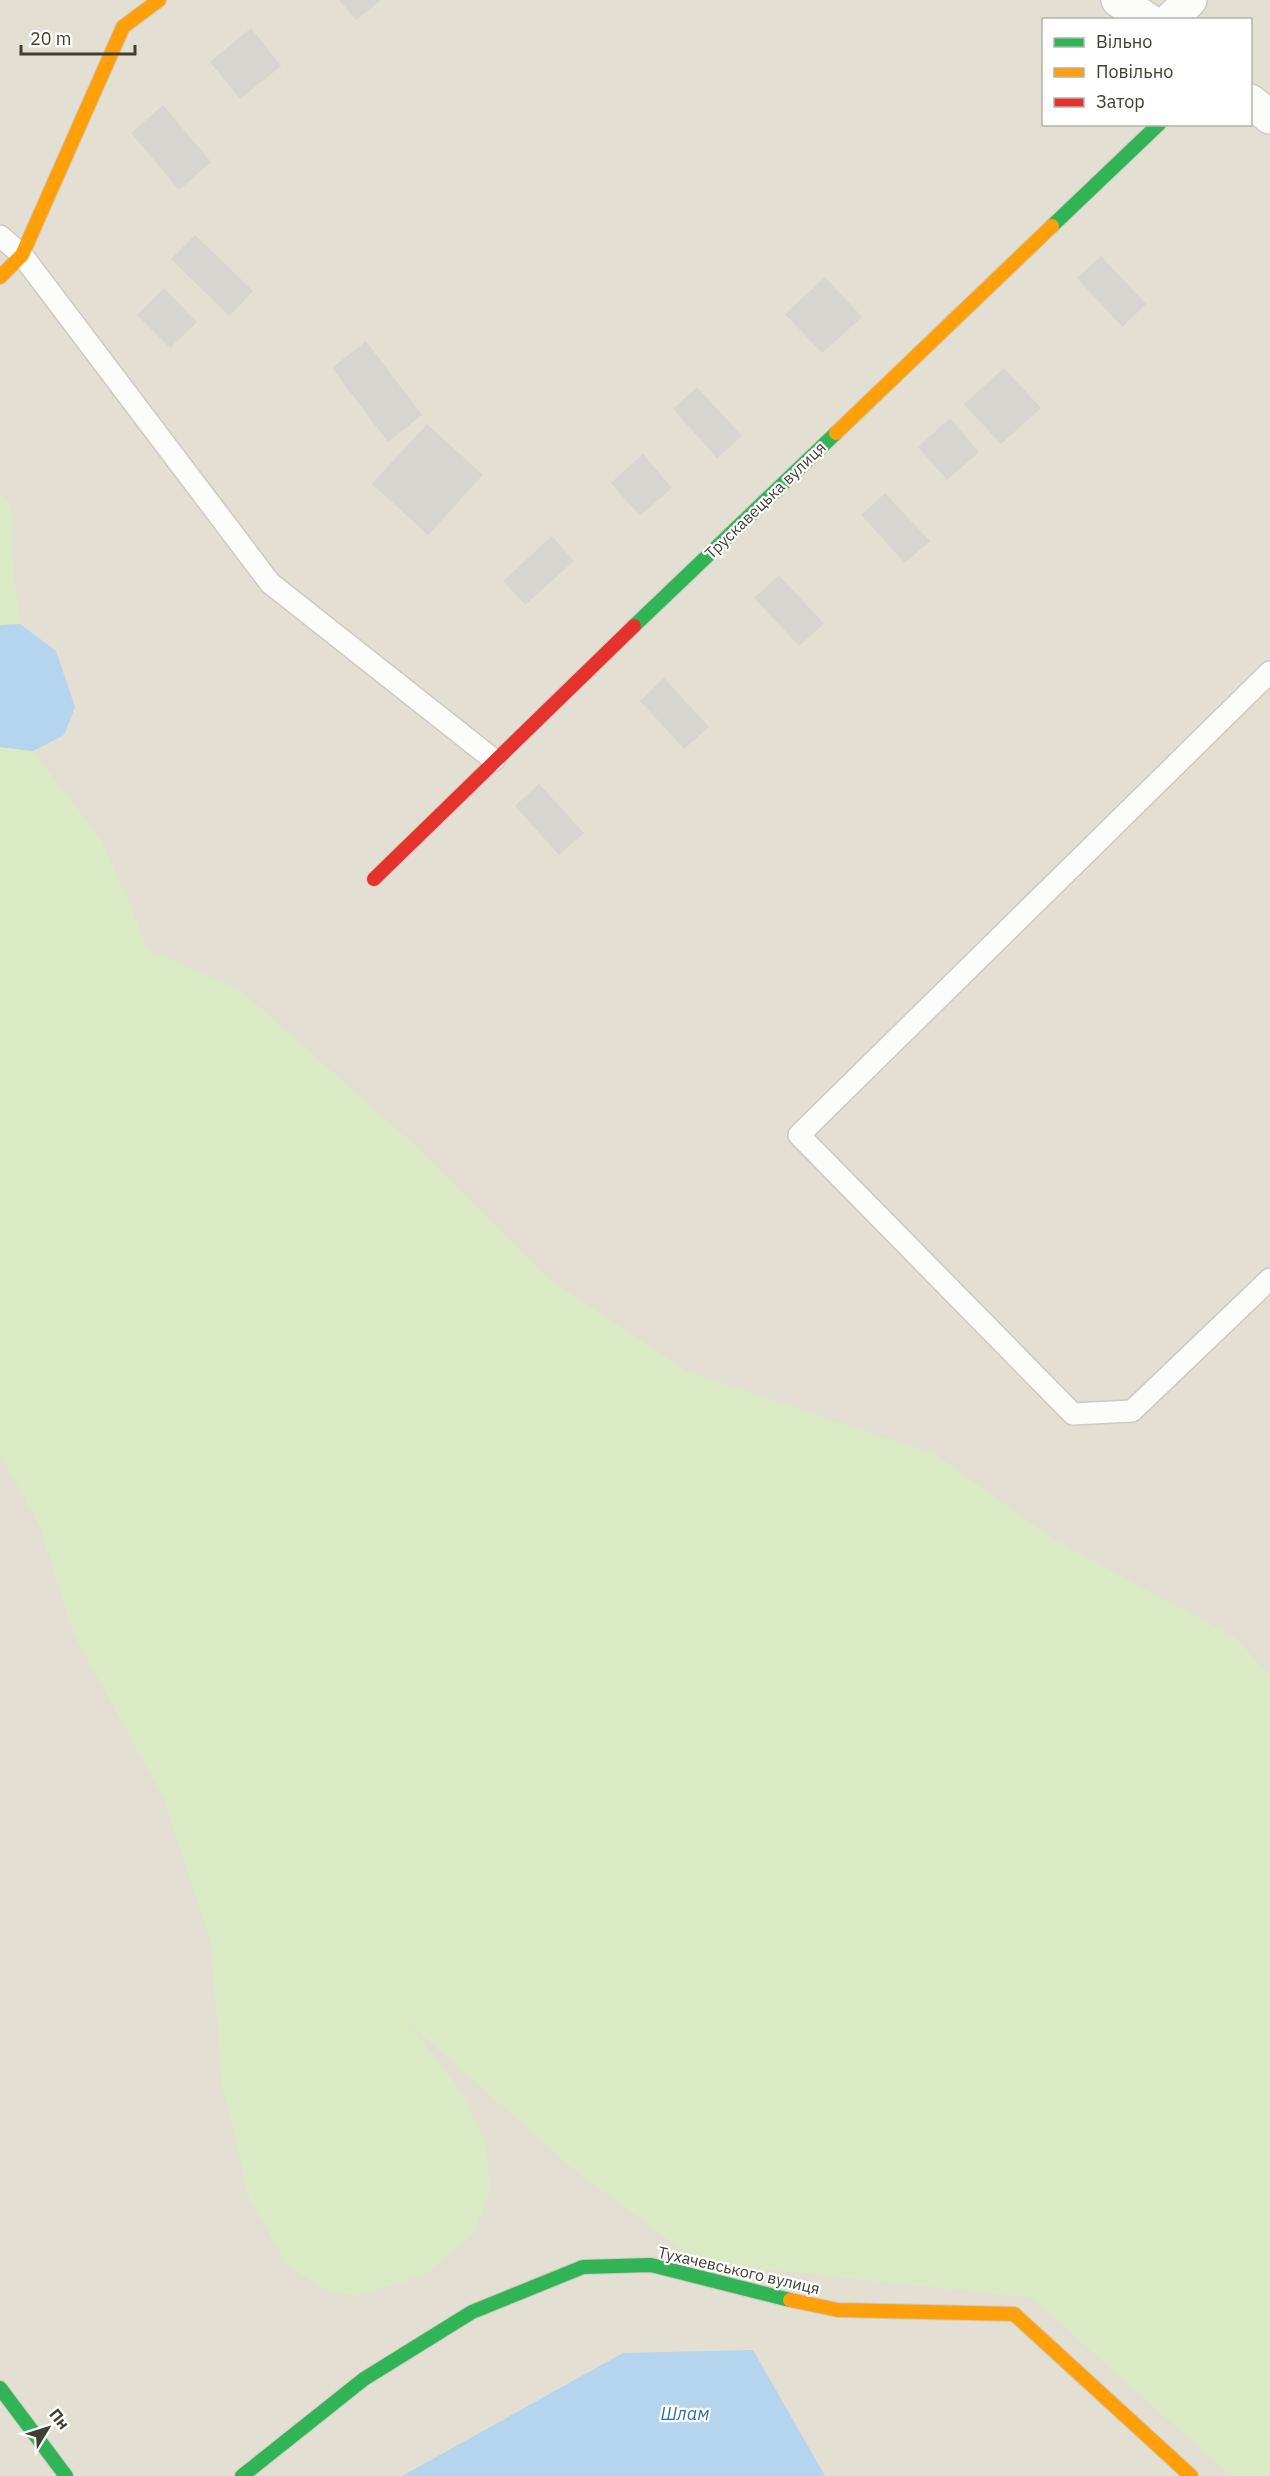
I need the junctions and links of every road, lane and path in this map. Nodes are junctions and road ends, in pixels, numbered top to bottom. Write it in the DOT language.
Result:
graph roads {
  1 [pos="159,0"];
  2 [pos="1118,0"];
  3 [pos="1190,0"];
  4 [pos="1145,18"];
  5 [pos="1172,18"];
  6 [pos="1252,102"];
  7 [pos="1270,117"];
  8 [pos="1157,126"];
  9 [pos="0,236"];
  10 [pos="22,255"];
  11 [pos="0,277"];
  12 [pos="1270,672"];
  13 [pos="494,760"];
  14 [pos="374,879"];
  15 [pos="1270,1279"];
  16 [pos="0,2388"];
  17 [pos="66,2476"];
  18 [pos="242,2476"];
  19 [pos="1191,2476"];
  1 -- 10 [label="street"];
  2 -- 4 [label="street"];
  3 -- 5 [label="street"];
  6 -- 7 [label="street"];
  8 -- 13 [label="street, Трускавецька вулиця"];
  9 -- 10 [label="lane"];
  10 -- 11 [label="street"];
  10 -- 13 [label="lane"];
  12 -- 15 [label="lane"];
  13 -- 14 [label="street, Трускавецька вулиця"];
  16 -- 17 [label="street"];
  18 -- 19 [label="street, Тухачевського вулиця"];
}
